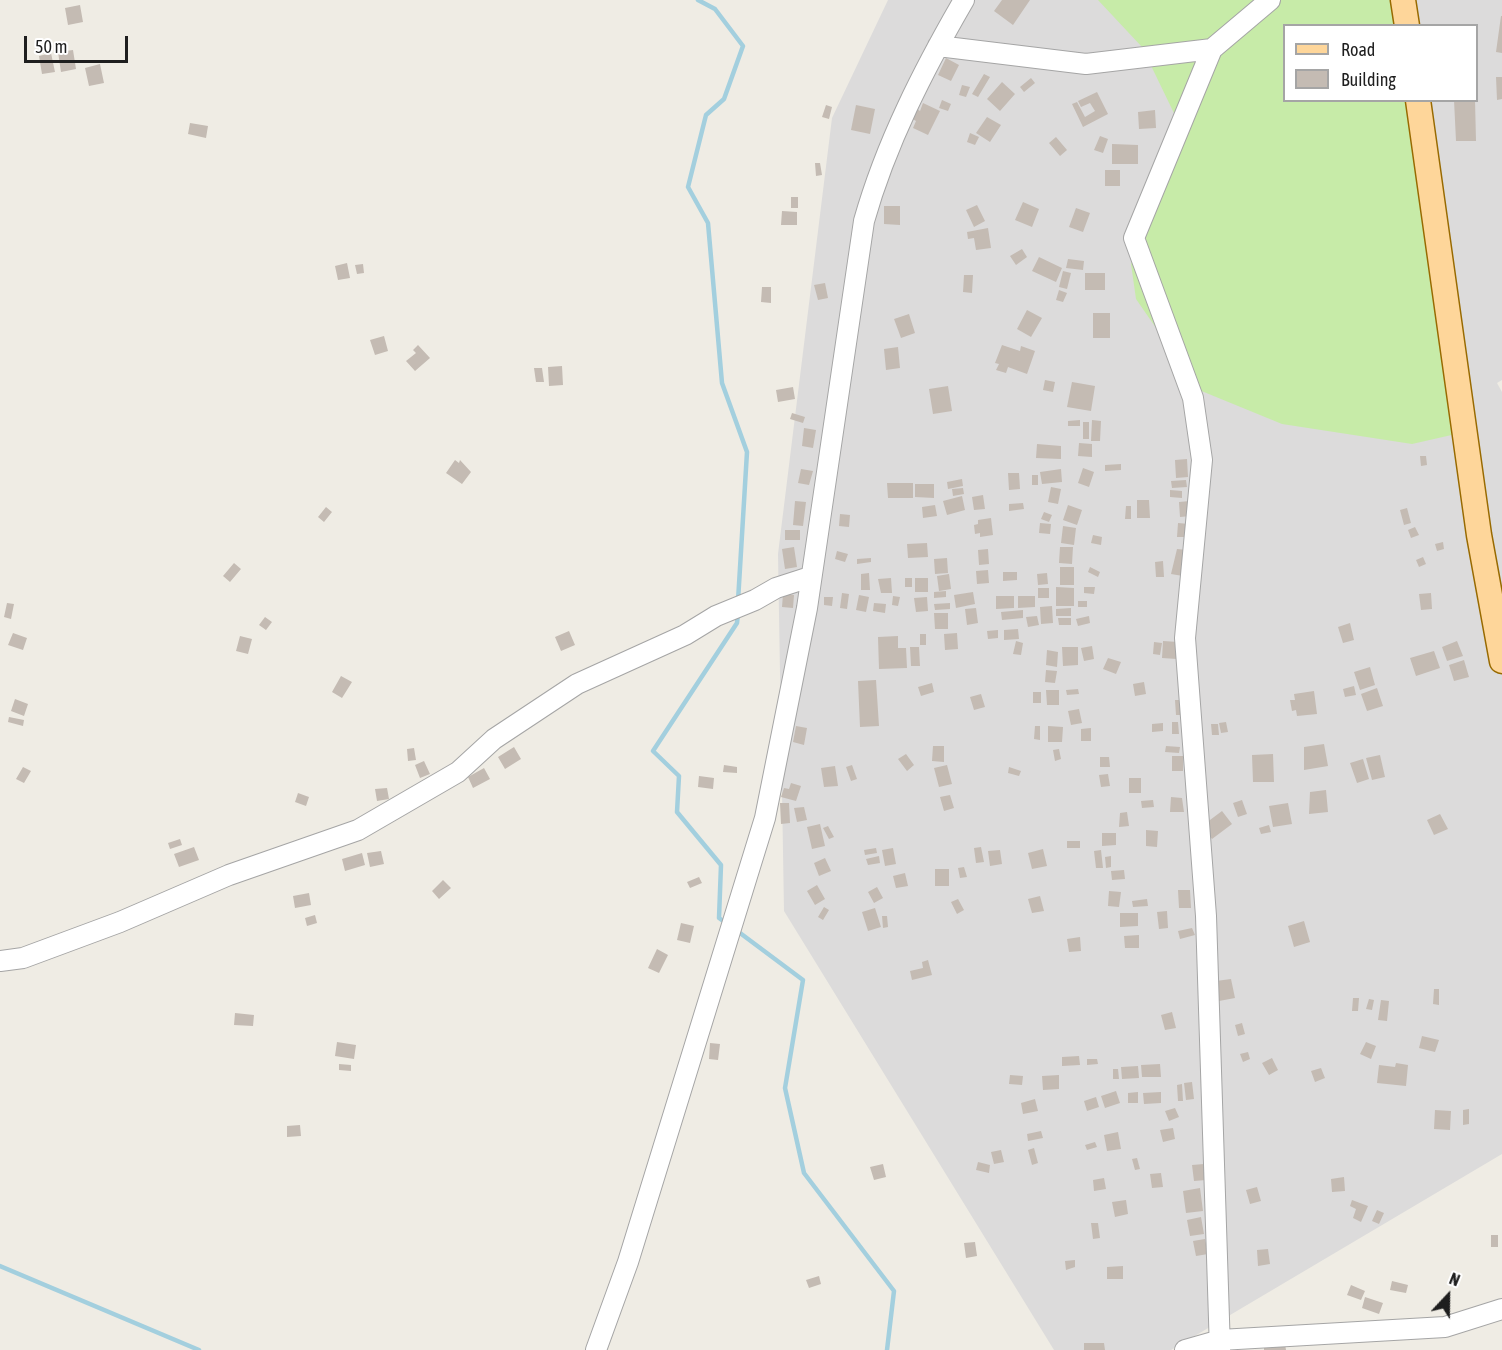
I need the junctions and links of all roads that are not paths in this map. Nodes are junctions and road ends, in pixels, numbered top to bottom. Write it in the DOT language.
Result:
graph roads {
  1 [pos="964,0"];
  2 [pos="1270,0"];
  3 [pos="1403,0"];
  4 [pos="1407,24"];
  5 [pos="938,46"];
  6 [pos="1212,49"];
  7 [pos="1418,102"];
  8 [pos="810,577"];
  9 [pos="1502,662"];
  10 [pos="0,961"];
  11 [pos="1502,1309"];
  12 [pos="1220,1345"];
  13 [pos="596,1350"];
  14 [pos="1185,1350"];
  1 -- 5 [label="street"];
  2 -- 6 [label="street"];
  3 -- 4 [label="main road"];
  5 -- 6 [label="street"];
  5 -- 8 [label="street"];
  6 -- 12 [label="street"];
  7 -- 9 [label="main road"];
  8 -- 10 [label="street"];
  8 -- 13 [label="street"];
  11 -- 12 [label="street"];
  12 -- 14 [label="street"];
}
